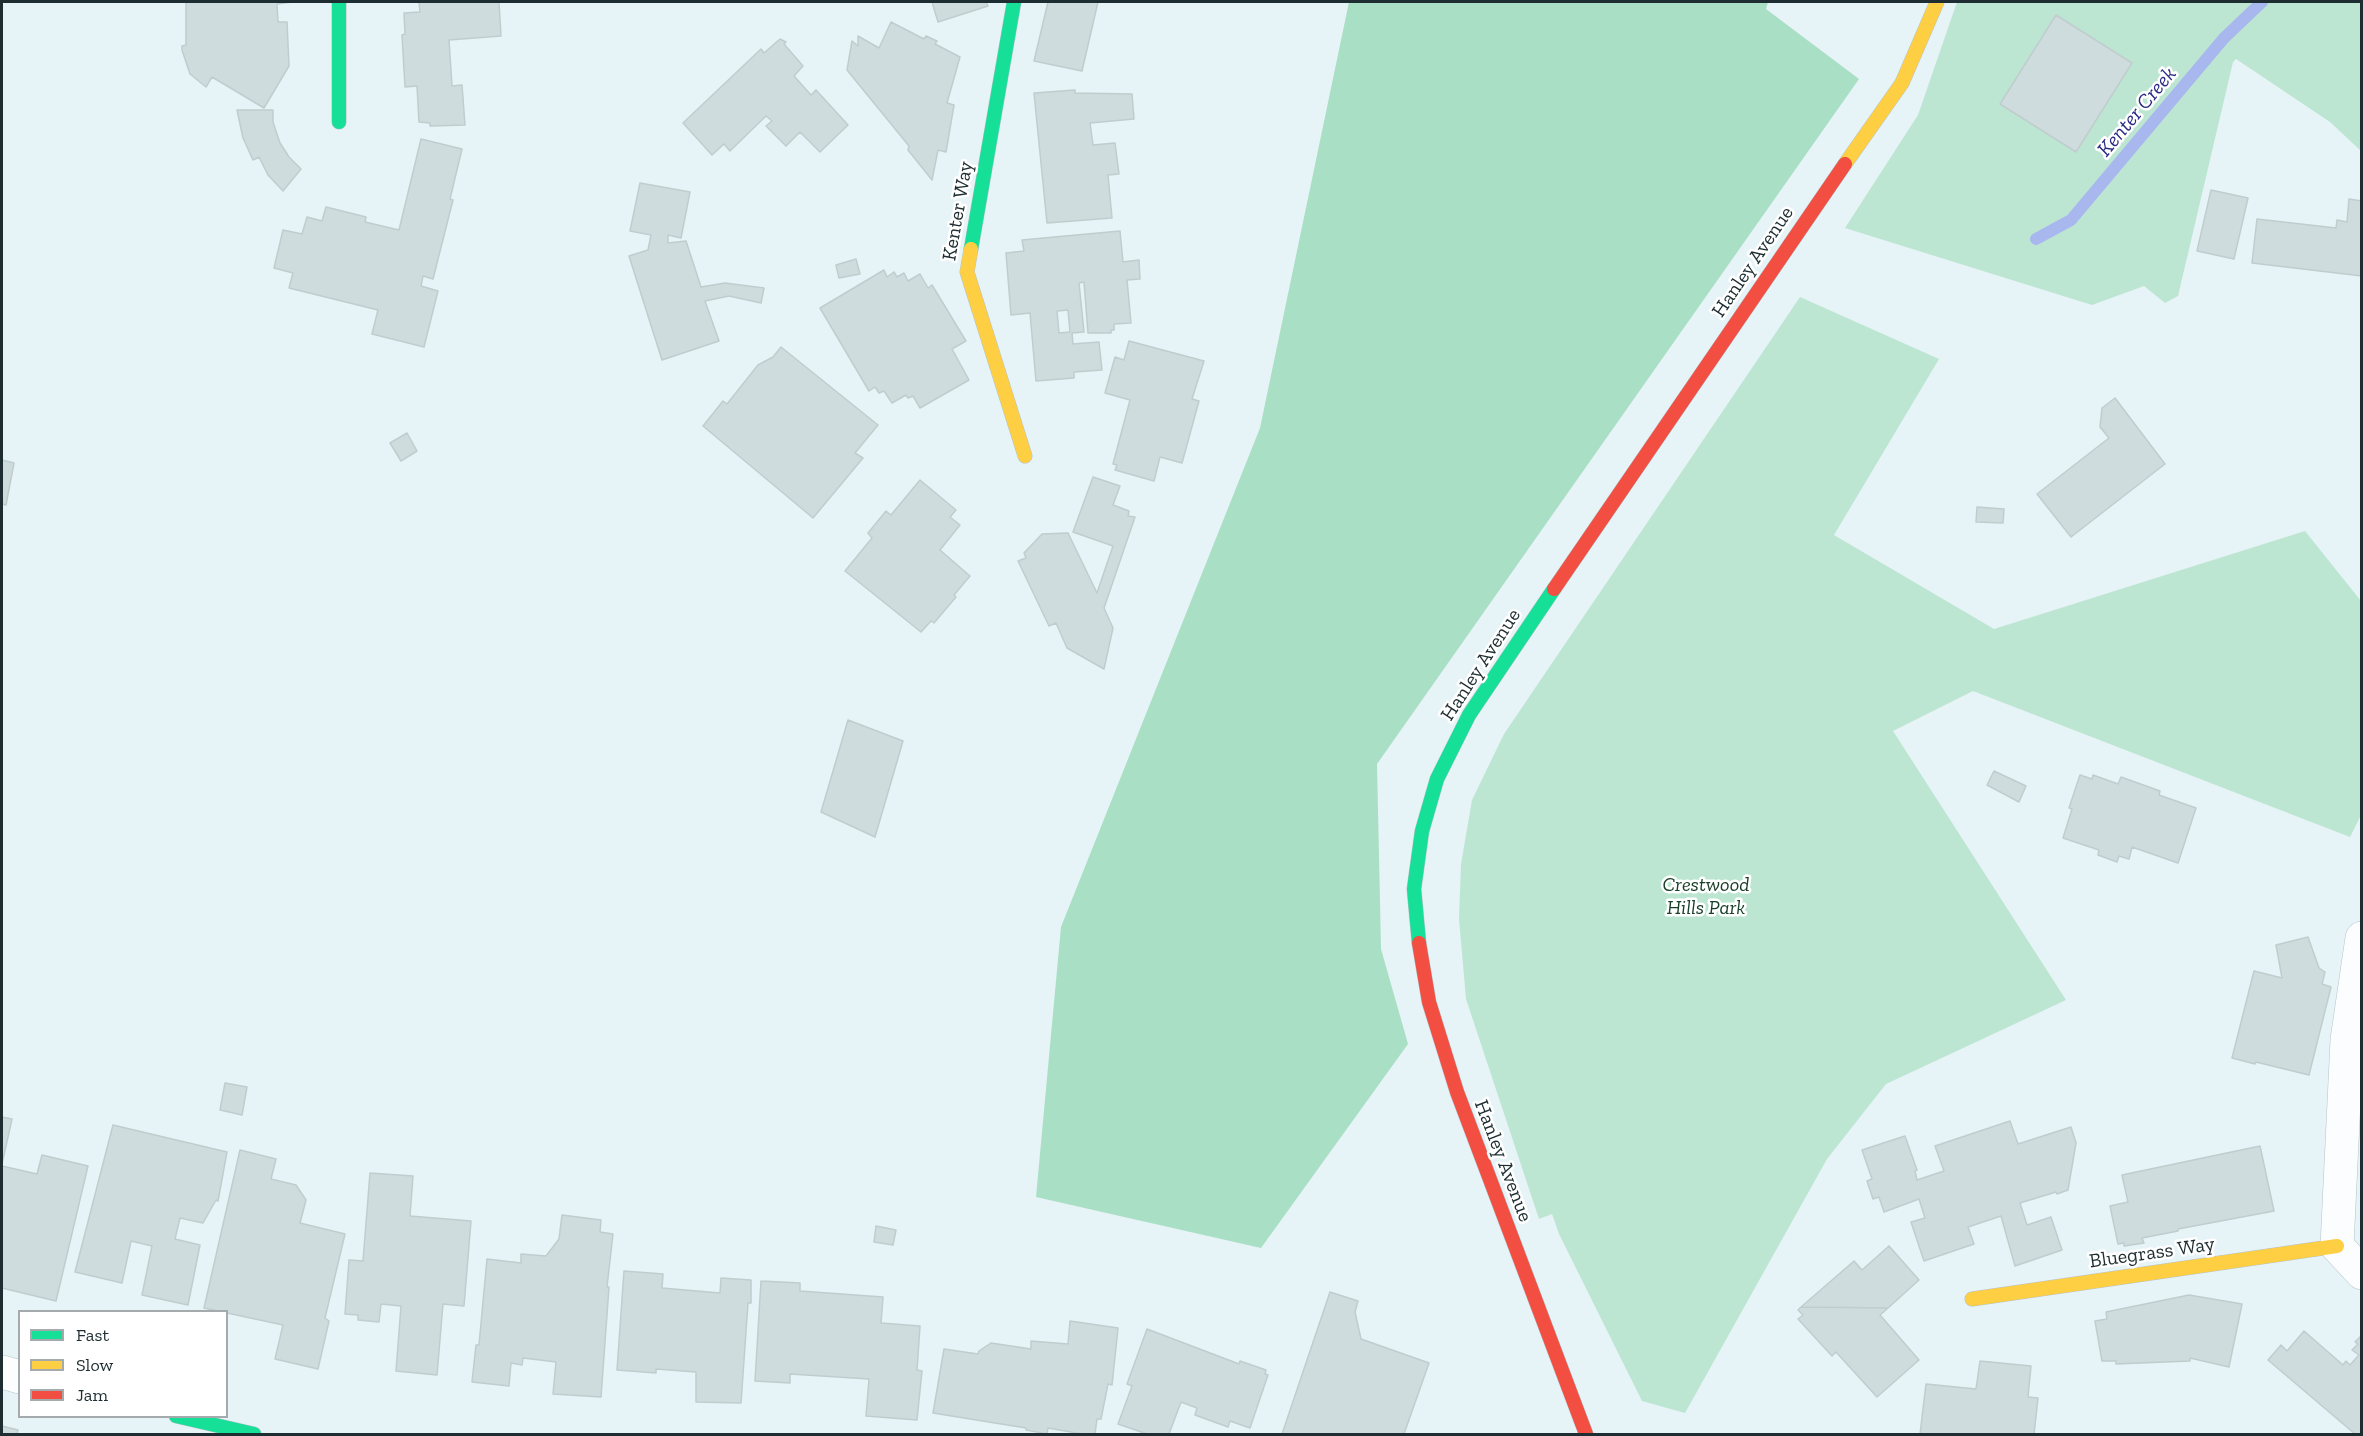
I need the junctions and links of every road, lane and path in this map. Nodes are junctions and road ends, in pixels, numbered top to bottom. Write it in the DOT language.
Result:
graph roads {
  1 [pos="339,2"];
  2 [pos="1014,2"];
  3 [pos="1937,2"];
  4 [pos="339,122"];
  5 [pos="1025,456"];
  6 [pos="2361,938"];
  7 [pos="2337,1246"];
  8 [pos="2361,1273"];
  9 [pos="1972,1299"];
  10 [pos="2,1372"];
  11 [pos="18,1376"];
  12 [pos="185,1418"];
  13 [pos="254,1434"];
  14 [pos="1586,1434"];
  1 -- 4 [label="street"];
  2 -- 5 [label="street, Kenter Way"];
  3 -- 14 [label="street, Hanley Avenue"];
  6 -- 7 [label="street"];
  7 -- 8 [label="street"];
  7 -- 9 [label="street, Bluegrass Way"];
  10 -- 11 [label="street"];
  12 -- 13 [label="street"];
}
